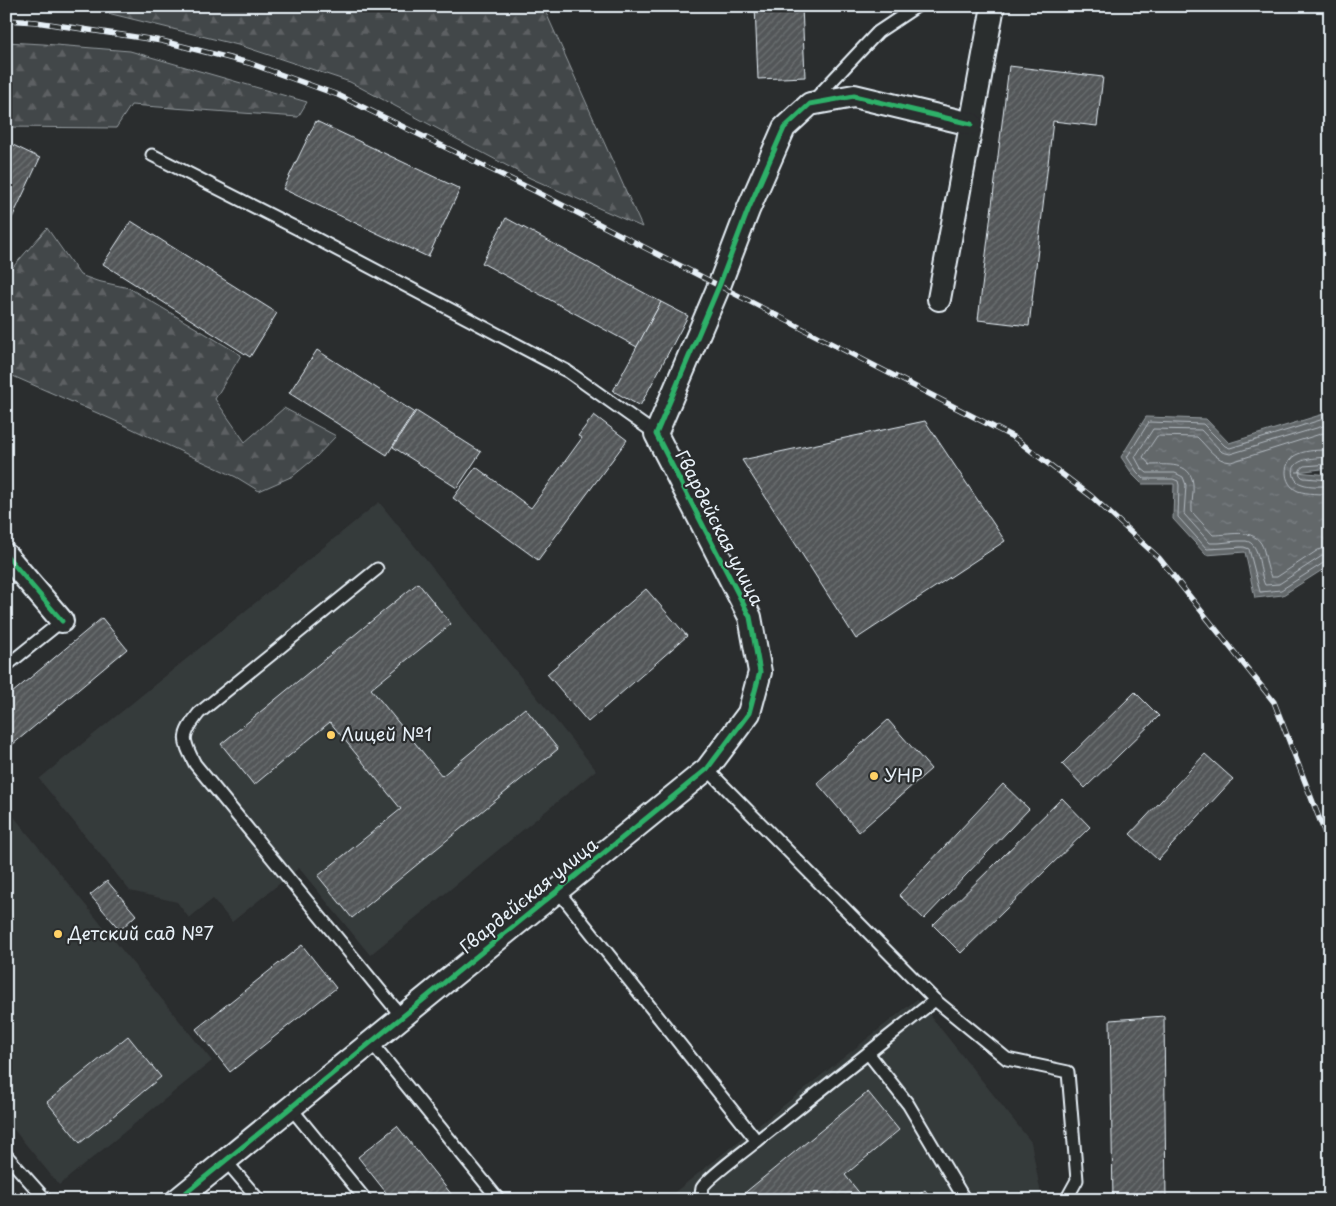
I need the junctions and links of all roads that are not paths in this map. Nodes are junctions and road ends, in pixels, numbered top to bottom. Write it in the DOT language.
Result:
graph roads {
  1 [pos="918,6"];
  2 [pos="993,6"];
  3 [pos="810,104"];
  4 [pos="971,124"];
  5 [pos="152,155"];
  6 [pos="939,299"];
  7 [pos="656,434"];
  8 [pos="6,555"];
  9 [pos="376,568"];
  10 [pos="62,621"];
  11 [pos="6,666"];
  12 [pos="707,769"];
  13 [pos="558,891"];
  14 [pos="935,1000"];
  15 [pos="402,1017"];
  16 [pos="371,1042"];
  17 [pos="868,1053"];
  18 [pos="290,1107"];
  19 [pos="757,1141"];
  20 [pos="6,1155"];
  21 [pos="225,1160"];
  22 [pos="46,1200"];
  23 [pos="177,1200"];
  24 [pos="258,1200"];
  25 [pos="366,1200"];
  26 [pos="499,1200"];
  27 [pos="702,1200"];
  28 [pos="966,1200"];
  29 [pos="1066,1200"];
  1 -- 3 [label="lane"];
  2 -- 4 [label="street"];
  3 -- 4 [label="street"];
  3 -- 7 [label="street, Гвардейская улица"];
  4 -- 6 [label="street"];
  5 -- 7 [label="lane"];
  7 -- 12 [label="street, Гвардейская улица"];
  8 -- 10 [label="street"];
  9 -- 15 [label="lane"];
  10 -- 11 [label="lane"];
  12 -- 13 [label="street, Гвардейская улица"];
  12 -- 14 [label="lane"];
  13 -- 15 [label="street, Гвардейская улица"];
  13 -- 19 [label="lane"];
  14 -- 17 [label="lane"];
  14 -- 29 [label="lane"];
  15 -- 16 [label="street, Гвардейская улица"];
  16 -- 18 [label="street, Гвардейская улица"];
  16 -- 26 [label="lane"];
  17 -- 19 [label="lane"];
  17 -- 28 [label="lane"];
  18 -- 21 [label="street, Гвардейская улица"];
  18 -- 25 [label="lane"];
  19 -- 27 [label="lane"];
  20 -- 22 [label="lane"];
  21 -- 23 [label="street, Гвардейская улица"];
  21 -- 24 [label="lane"];
}
